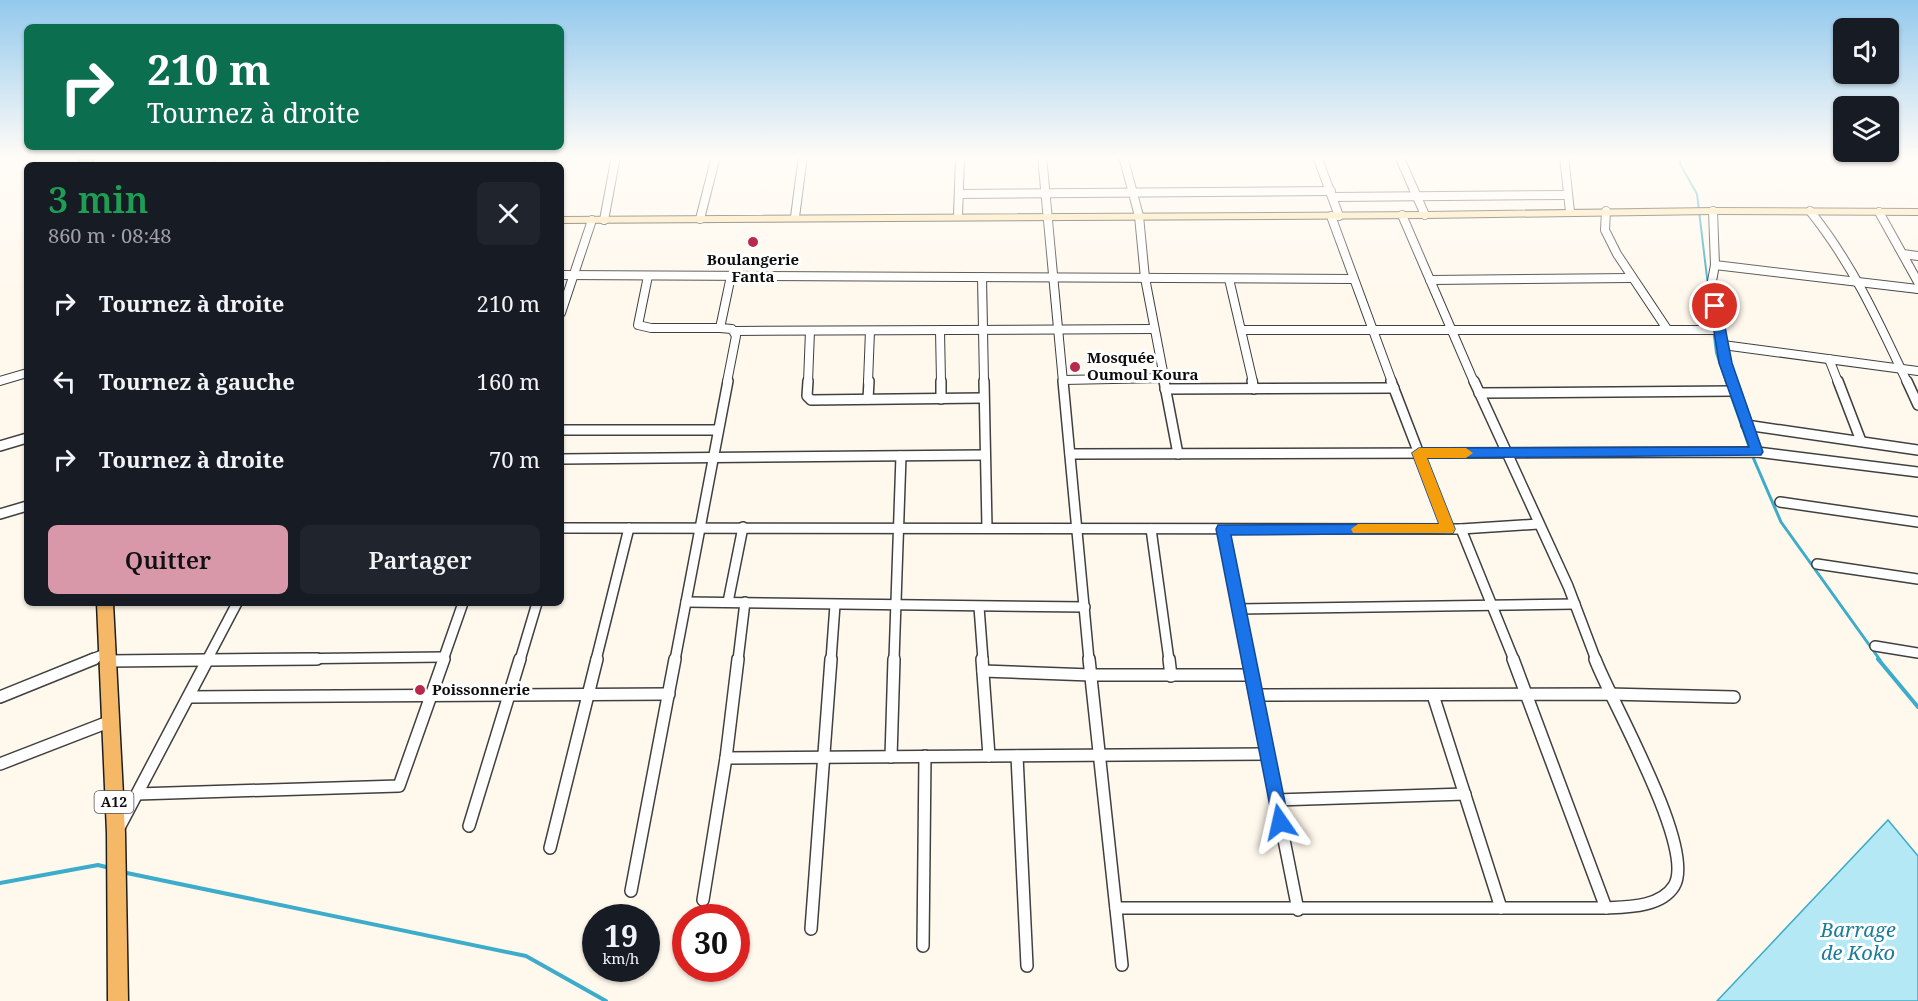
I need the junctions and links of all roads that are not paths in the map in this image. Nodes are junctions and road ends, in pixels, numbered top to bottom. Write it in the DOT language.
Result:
graph roads {
  1 [pos="607,203"];
  2 [pos="704,203"];
  3 [pos="797,203"];
  4 [pos="959,203"];
  5 [pos="1045,203"];
  6 [pos="1136,203"];
  7 [pos="1333,203"];
  8 [pos="1420,203"];
  9 [pos="1569,203"];
  10 [pos="1713,211"];
  11 [pos="1570,212"];
  12 [pos="1606,212"];
  13 [pos="1810,212"];
  14 [pos="1879,212"];
  15 [pos="1918,212"];
  16 [pos="1402,215"];
  17 [pos="1425,215"];
  18 [pos="958,216"];
  19 [pos="1046,216"];
  20 [pos="1139,216"];
  21 [pos="1335,216"];
  22 [pos="795,217"];
  23 [pos="700,219"];
  24 [pos="564,220"];
  25 [pos="592,220"];
  26 [pos="604,220"];
  27 [pos="1903,254"];
  28 [pos="1918,256"];
  29 [pos="1715,265"];
  30 [pos="564,275"];
  31 [pos="574,275"];
  32 [pos="648,276"];
  33 [pos="731,276"];
  34 [pos="982,277"];
  35 [pos="1053,278"];
  36 [pos="1145,278"];
  37 [pos="1631,278"];
  38 [pos="1229,279"];
  39 [pos="1352,279"];
  40 [pos="1430,280"];
  41 [pos="1918,282"];
  42 [pos="1860,283"];
  43 [pos="1918,289"];
  44 [pos="564,304"];
  45 [pos="720,328"];
  46 [pos="1058,329"];
  47 [pos="1154,329"];
  48 [pos="1667,329"];
  49 [pos="940,330"];
  50 [pos="982,330"];
  51 [pos="1242,330"];
  52 [pos="1372,330"];
  53 [pos="1721,330"];
  54 [pos="735,331"];
  55 [pos="810,331"];
  56 [pos="870,331"];
  57 [pos="1453,331"];
  58 [pos="1723,345"];
  59 [pos="1829,359"];
  60 [pos="1898,368"];
  61 [pos="1918,371"];
  62 [pos="24,374"];
  63 [pos="1163,378"];
  64 [pos="1063,380"];
  65 [pos="0,381"];
  66 [pos="1394,388"];
  67 [pos="1165,389"];
  68 [pos="1254,389"];
  69 [pos="1734,391"];
  70 [pos="1479,393"];
  71 [pos="983,398"];
  72 [pos="868,399"];
  73 [pos="941,399"];
  74 [pos="1918,405"];
  75 [pos="1746,425"];
  76 [pos="564,430"];
  77 [pos="717,430"];
  78 [pos="24,439"];
  79 [pos="1861,441"];
  80 [pos="0,446"];
  81 [pos="1918,450"];
  82 [pos="1757,452"];
  83 [pos="1419,453"];
  84 [pos="1505,453"];
  85 [pos="1070,454"];
  86 [pos="1178,454"];
  87 [pos="984,455"];
  88 [pos="901,456"];
  89 [pos="711,458"];
  90 [pos="564,459"];
  91 [pos="1918,472"];
  92 [pos="1780,502"];
  93 [pos="24,507"];
  94 [pos="0,513"];
  95 [pos="1918,522"];
  96 [pos="1538,524"];
  97 [pos="699,527"];
  98 [pos="743,527"];
  99 [pos="564,528"];
  100 [pos="628,528"];
  101 [pos="898,528"];
  102 [pos="987,528"];
  103 [pos="1151,529"];
  104 [pos="1223,529"];
  105 [pos="1448,529"];
  106 [pos="1461,529"];
  107 [pos="1078,530"];
  108 [pos="1817,564"];
  109 [pos="1918,579"];
  110 [pos="686,602"];
  111 [pos="728,602"];
  112 [pos="745,602"];
  113 [pos="1575,604"];
  114 [pos="835,605"];
  115 [pos="105,606"];
  116 [pos="235,606"];
  117 [pos="462,606"];
  118 [pos="536,606"];
  119 [pos="897,606"];
  120 [pos="979,607"];
  121 [pos="1085,607"];
  122 [pos="1494,607"];
  123 [pos="1239,609"];
  124 [pos="1875,646"];
  125 [pos="1918,653"];
  126 [pos="108,657"];
  127 [pos="444,657"];
  128 [pos="208,659"];
  129 [pos="984,671"];
  130 [pos="1091,675"];
  131 [pos="1252,675"];
  132 [pos="1171,676"];
  133 [pos="669,694"];
  134 [pos="1608,694"];
  135 [pos="510,695"];
  136 [pos="589,695"];
  137 [pos="1256,695"];
  138 [pos="1433,695"];
  139 [pos="1525,695"];
  140 [pos="430,696"];
  141 [pos="0,697"];
  142 [pos="189,698"];
  143 [pos="1734,698"];
  144 [pos="111,721"];
  145 [pos="1267,754"];
  146 [pos="925,756"];
  147 [pos="989,756"];
  148 [pos="1017,756"];
  149 [pos="1098,756"];
  150 [pos="824,757"];
  151 [pos="891,757"];
  152 [pos="726,758"];
  153 [pos="0,764"];
  154 [pos="137,794"];
  155 [pos="1465,794"];
  156 [pos="1276,800"];
  157 [pos="470,826"];
  158 [pos="116,833"];
  159 [pos="550,848"];
  160 [pos="631,891"];
  161 [pos="703,900"];
  162 [pos="1116,908"];
  163 [pos="1501,908"];
  164 [pos="1606,908"];
  165 [pos="1298,910"];
  166 [pos="811,929"];
  167 [pos="923,946"];
  168 [pos="1122,965"];
  169 [pos="1027,966"];
  170 [pos="118,1001"];
  1 -- 26 [label="street"];
  2 -- 23 [label="street"];
  3 -- 22 [label="street"];
  4 -- 18 [label="street"];
  5 -- 19 [label="street"];
  6 -- 20 [label="street"];
  7 -- 21 [label="street"];
  8 -- 17 [label="street"];
  9 -- 11 [label="street"];
  10 -- 12 [label="street"];
  10 -- 13 [label="street"];
  10 -- 29 [label="street"];
  11 -- 12 [label="street"];
  11 -- 17 [label="street"];
  12 -- 37 [label="street"];
  13 -- 14 [label="street"];
  13 -- 42 [label="street"];
  14 -- 15 [label="street"];
  14 -- 27 [label="street"];
  16 -- 17 [label="street"];
  16 -- 21 [label="street"];
  16 -- 40 [label="street"];
  18 -- 19 [label="street"];
  18 -- 22 [label="street"];
  19 -- 20 [label="street"];
  19 -- 35 [label="street"];
  20 -- 21 [label="street"];
  20 -- 36 [label="street"];
  21 -- 39 [label="street"];
  22 -- 23 [label="street"];
  23 -- 26 [label="street"];
  24 -- 25 [label="street"];
  25 -- 26 [label="street"];
  25 -- 31 [label="street"];
  27 -- 28 [label="street"];
  27 -- 41 [label="street"];
  29 -- 42 [label="street"];
  29 -- 53 [label="street"];
  30 -- 31 [label="street"];
  31 -- 32 [label="street"];
  31 -- 44 [label="street"];
  32 -- 33 [label="street"];
  32 -- 45 [label="street"];
  33 -- 34 [label="street"];
  33 -- 45 [label="street"];
  34 -- 35 [label="street"];
  34 -- 50 [label="street"];
  35 -- 36 [label="street"];
  35 -- 46 [label="street"];
  36 -- 38 [label="street"];
  36 -- 47 [label="street"];
  37 -- 40 [label="street"];
  37 -- 48 [label="street"];
  38 -- 39 [label="street"];
  38 -- 51 [label="street"];
  39 -- 52 [label="street"];
  40 -- 57 [label="street"];
  42 -- 43 [label="street"];
  42 -- 60 [label="street"];
  45 -- 54 [label="street"];
  46 -- 47 [label="street"];
  46 -- 50 [label="street"];
  46 -- 64 [label="street"];
  47 -- 63 [label="street"];
  48 -- 53 [label="street"];
  48 -- 57 [label="street"];
  49 -- 50 [label="street"];
  49 -- 56 [label="street"];
  49 -- 73 [label="street"];
  50 -- 71 [label="street"];
  51 -- 52 [label="street"];
  51 -- 68 [label="street"];
  52 -- 57 [label="street"];
  52 -- 66 [label="street"];
  53 -- 58 [label="street"];
  54 -- 55 [label="street"];
  54 -- 77 [label="street"];
  55 -- 56 [label="street"];
  55 -- 72 [label="street"];
  56 -- 72 [label="street"];
  57 -- 70 [label="street"];
  58 -- 59 [label="street"];
  58 -- 69 [label="street"];
  59 -- 60 [label="street"];
  59 -- 79 [label="street"];
  60 -- 61 [label="street"];
  60 -- 74 [label="street"];
  62 -- 65 [label="street"];
  63 -- 64 [label="street"];
  63 -- 67 [label="street"];
  64 -- 85 [label="street"];
  66 -- 68 [label="street"];
  66 -- 83 [label="street"];
  67 -- 68 [label="street"];
  67 -- 86 [label="street"];
  69 -- 70 [label="street"];
  69 -- 75 [label="street"];
  70 -- 84 [label="street"];
  71 -- 73 [label="street"];
  71 -- 87 [label="street"];
  72 -- 73 [label="street"];
  75 -- 79 [label="street"];
  75 -- 82 [label="street"];
  76 -- 77 [label="street"];
  77 -- 89 [label="street"];
  78 -- 80 [label="street"];
  79 -- 81 [label="street"];
  82 -- 84 [label="street"];
  82 -- 91 [label="street"];
  83 -- 84 [label="street"];
  83 -- 86 [label="street"];
  83 -- 105 [label="street"];
  84 -- 96 [label="street"];
  85 -- 86 [label="street"];
  85 -- 107 [label="street"];
  87 -- 88 [label="street"];
  87 -- 102 [label="street"];
  88 -- 89 [label="street"];
  88 -- 101 [label="street"];
  89 -- 90 [label="street"];
  89 -- 97 [label="street"];
  92 -- 95 [label="street"];
  93 -- 94 [label="street"];
  96 -- 106 [label="street"];
  96 -- 113 [label="street"];
  97 -- 98 [label="street"];
  97 -- 100 [label="street"];
  97 -- 110 [label="street"];
  98 -- 101 [label="street"];
  98 -- 111 [label="street"];
  99 -- 100 [label="street"];
  100 -- 136 [label="street"];
  101 -- 102 [label="street"];
  101 -- 119 [label="street"];
  102 -- 107 [label="street"];
  103 -- 104 [label="street"];
  103 -- 107 [label="street"];
  103 -- 132 [label="street"];
  104 -- 105 [label="street"];
  104 -- 123 [label="street"];
  105 -- 106 [label="street"];
  106 -- 122 [label="street"];
  107 -- 121 [label="street"];
  108 -- 109 [label="street"];
  110 -- 111 [label="street"];
  110 -- 133 [label="street"];
  111 -- 112 [label="street"];
  112 -- 114 [label="street"];
  112 -- 152 [label="street"];
  113 -- 122 [label="street"];
  113 -- 134 [label="street"];
  114 -- 119 [label="street"];
  114 -- 150 [label="street"];
  115 -- 126 [label="main road, A12"];
  116 -- 128 [label="street"];
  117 -- 127 [label="street"];
  118 -- 135 [label="street"];
  119 -- 120 [label="street"];
  119 -- 151 [label="street"];
  120 -- 121 [label="street"];
  120 -- 129 [label="street"];
  121 -- 130 [label="street"];
  122 -- 123 [label="street"];
  122 -- 139 [label="street"];
  123 -- 131 [label="street"];
  124 -- 125 [label="street"];
  126 -- 128 [label="street"];
  126 -- 141 [label="street"];
  126 -- 144 [label="main road, A12"];
  127 -- 128 [label="street"];
  127 -- 140 [label="street"];
  128 -- 142 [label="street"];
  129 -- 130 [label="street"];
  129 -- 147 [label="street"];
  130 -- 132 [label="street"];
  130 -- 149 [label="street"];
  131 -- 132 [label="street"];
  131 -- 137 [label="street"];
  133 -- 136 [label="street"];
  133 -- 160 [label="street"];
  134 -- 139 [label="street"];
  134 -- 143 [label="street"];
  134 -- 164 [label="street"];
  135 -- 136 [label="street"];
  135 -- 140 [label="street"];
  135 -- 157 [label="street"];
  136 -- 159 [label="street"];
  137 -- 138 [label="street"];
  137 -- 145 [label="street"];
  138 -- 139 [label="street"];
  138 -- 155 [label="street"];
  139 -- 164 [label="street"];
  140 -- 142 [label="street"];
  140 -- 154 [label="street"];
  142 -- 154 [label="street"];
  144 -- 153 [label="street"];
  144 -- 158 [label="main road, A12"];
  145 -- 149 [label="street"];
  145 -- 156 [label="street"];
  146 -- 147 [label="street"];
  146 -- 151 [label="street"];
  146 -- 167 [label="street"];
  147 -- 148 [label="street"];
  148 -- 149 [label="street"];
  148 -- 169 [label="street"];
  149 -- 162 [label="street"];
  150 -- 151 [label="street"];
  150 -- 152 [label="street"];
  150 -- 166 [label="street"];
  152 -- 161 [label="street"];
  154 -- 158 [label="street"];
  155 -- 156 [label="street"];
  155 -- 163 [label="street"];
  156 -- 165 [label="street"];
  158 -- 170 [label="main road, A12"];
  162 -- 165 [label="street"];
  162 -- 168 [label="street"];
  163 -- 164 [label="street"];
  163 -- 165 [label="street"];
}
